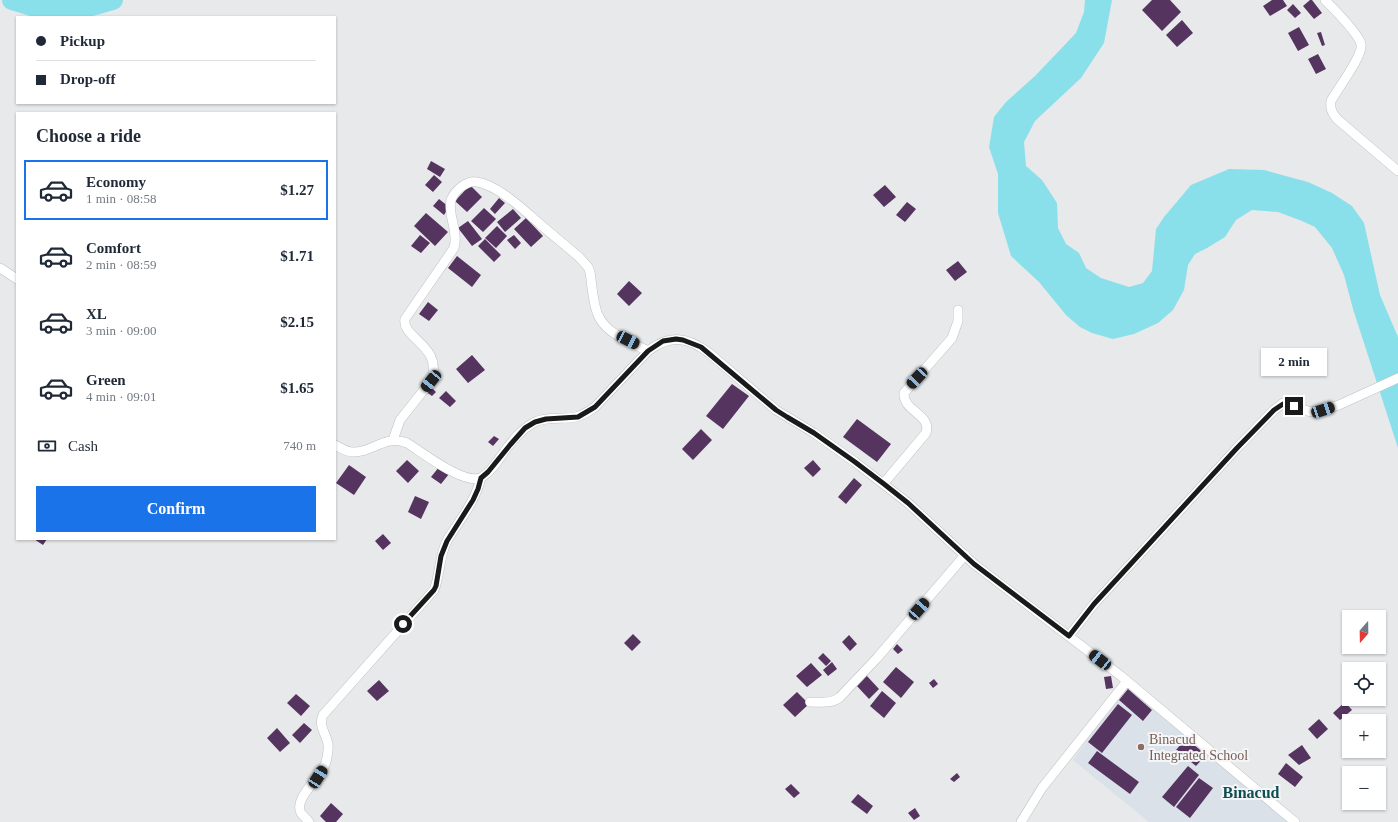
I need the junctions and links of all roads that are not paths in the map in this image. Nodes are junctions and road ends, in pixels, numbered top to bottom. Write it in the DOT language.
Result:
graph roads {
  1 [pos="1325,0"];
  2 [pos="1398,170"];
  3 [pos="0,268"];
  4 [pos="16,278"];
  5 [pos="958,310"];
  6 [pos="648,351"];
  7 [pos="1398,378"];
  8 [pos="393,440"];
  9 [pos="336,446"];
  10 [pos="481,478"];
  11 [pos="884,484"];
  12 [pos="965,556"];
  13 [pos="1069,636"];
  14 [pos="1127,681"];
  15 [pos="810,702"];
  16 [pos="309,822"];
  17 [pos="1021,822"];
  18 [pos="1295,822"];
  1 -- 2 [label="street"];
  3 -- 4 [label="street"];
  5 -- 11 [label="street"];
  6 -- 8 [label="street"];
  6 -- 10 [label="street"];
  6 -- 11 [label="street"];
  7 -- 13 [label="street"];
  8 -- 9 [label="street"];
  8 -- 10 [label="street"];
  10 -- 16 [label="street"];
  11 -- 12 [label="street"];
  12 -- 13 [label="street"];
  12 -- 15 [label="street"];
  13 -- 14 [label="street"];
  14 -- 17 [label="street"];
  14 -- 18 [label="street"];
}
